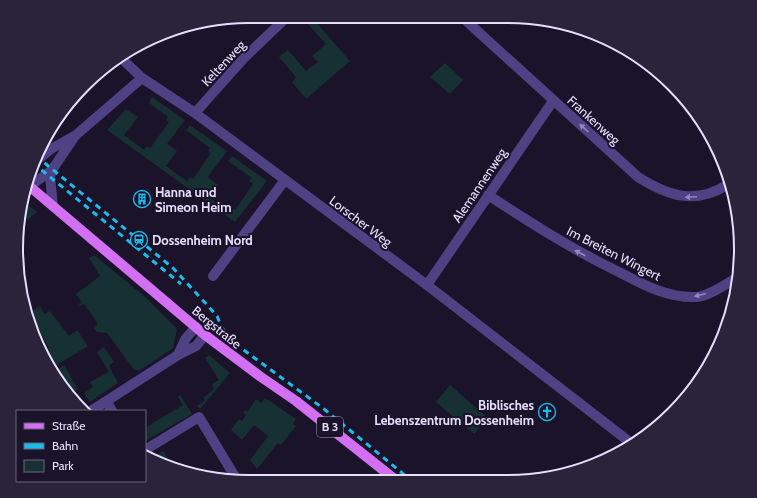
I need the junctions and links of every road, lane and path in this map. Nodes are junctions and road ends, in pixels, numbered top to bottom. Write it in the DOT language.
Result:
graph roads {
  1 [pos="281,23"];
  2 [pos="467,23"];
  3 [pos="124,61"];
  4 [pos="142,78"];
  5 [pos="553,101"];
  6 [pos="195,113"];
  7 [pos="76,135"];
  8 [pos="44,154"];
  9 [pos="52,170"];
  10 [pos="285,180"];
  11 [pos="33,182"];
  12 [pos="725,186"];
  13 [pos="32,188"];
  14 [pos="488,196"];
  15 [pos="53,206"];
  16 [pos="213,276"];
  17 [pos="732,281"];
  18 [pos="427,285"];
  19 [pos="196,327"];
  20 [pos="206,335"];
  21 [pos="178,354"];
  22 [pos="107,402"];
  23 [pos="93,410"];
  24 [pos="111,410"];
  25 [pos="628,441"];
  26 [pos="146,449"];
  27 [pos="234,475"];
  28 [pos="389,475"];
  1 -- 6 [label="street, Keltenweg"];
  2 -- 5 [label="street, Frankenweg"];
  3 -- 4 [label="street, Lorscher Weg"];
  4 -- 6 [label="street, Lorscher Weg"];
  4 -- 7 [label="street"];
  12 -- 5 [label="street, Frankenweg, one-way"];
  5 -- 14 [label="street, Alemannenweg"];
  6 -- 10 [label="street, Lorscher Weg"];
  7 -- 8 [label="street"];
  7 -- 9 [label="street"];
  9 -- 11 [label="street"];
  9 -- 15 [label="street"];
  10 -- 16 [label="street"];
  10 -- 18 [label="street, Lorscher Weg"];
  13 -- 15 [label="main road, Bergstraße / B 3"];
  17 -- 14 [label="street, Im Breiten Wingert, one-way"];
  14 -- 18 [label="street, Alemannenweg"];
  15 -- 19 [label="main road, Bergstraße / B 3"];
  18 -- 25 [label="street, Lorscher Weg"];
  19 -- 20 [label="main road, Bergstraße / B 3"];
  19 -- 21 [label="street"];
  20 -- 21 [label="street"];
  20 -- 28 [label="main road, Bergstraße / B 3"];
  21 -- 22 [label="street"];
  22 -- 23 [label="street"];
  22 -- 24 [label="street"];
  26 -- 27 [label="street"];
}
